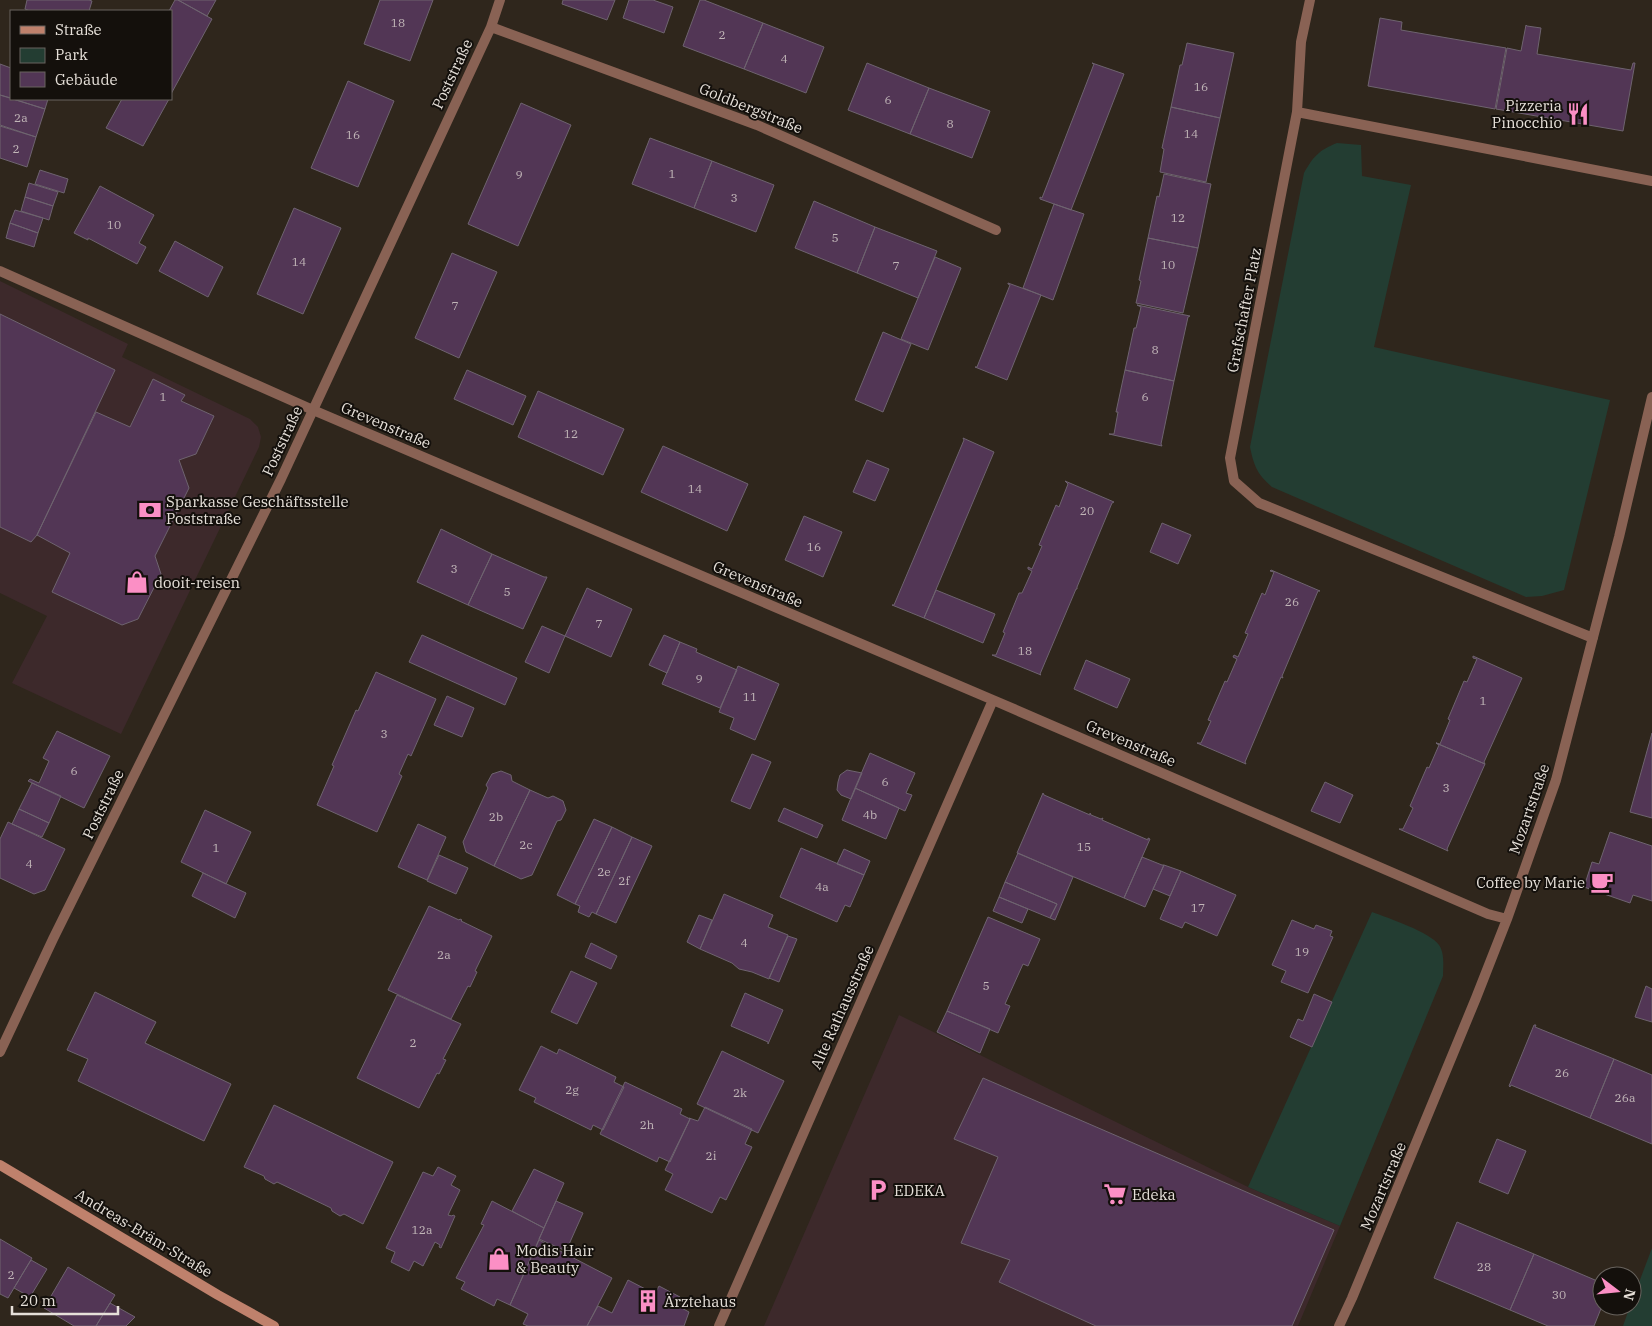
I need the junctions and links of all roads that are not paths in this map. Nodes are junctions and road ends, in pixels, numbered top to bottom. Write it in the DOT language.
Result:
graph roads {
  1 [pos="500,0"];
  2 [pos="1310,0"];
  3 [pos="491,27"];
  4 [pos="1297,112"];
  5 [pos="1652,181"];
  6 [pos="996,230"];
  7 [pos="0,271"];
  8 [pos="1652,397"];
  9 [pos="313,410"];
  10 [pos="1593,638"];
  11 [pos="993,700"];
  12 [pos="1507,919"];
  13 [pos="0,1052"];
  14 [pos="0,1165"];
  15 [pos="274,1326"];
  16 [pos="719,1326"];
  17 [pos="1339,1326"];
  1 -- 3 [label="street, Poststraße"];
  2 -- 4 [label="street, Grafschafter Platz"];
  3 -- 6 [label="street, Goldbergstraße"];
  3 -- 9 [label="street, Poststraße"];
  4 -- 5 [label="street"];
  4 -- 10 [label="street, Grafschafter Platz"];
  7 -- 9 [label="street, Grevenstraße"];
  8 -- 10 [label="street, Mozartstraße"];
  9 -- 11 [label="street, Grevenstraße"];
  9 -- 13 [label="street, Poststraße"];
  10 -- 12 [label="street, Mozartstraße"];
  11 -- 12 [label="street, Grevenstraße"];
  11 -- 16 [label="street, Alte Rathausstraße"];
  12 -- 17 [label="street, Mozartstraße"];
  14 -- 15 [label="main road, Andreas-Bräm-Straße"];
}
